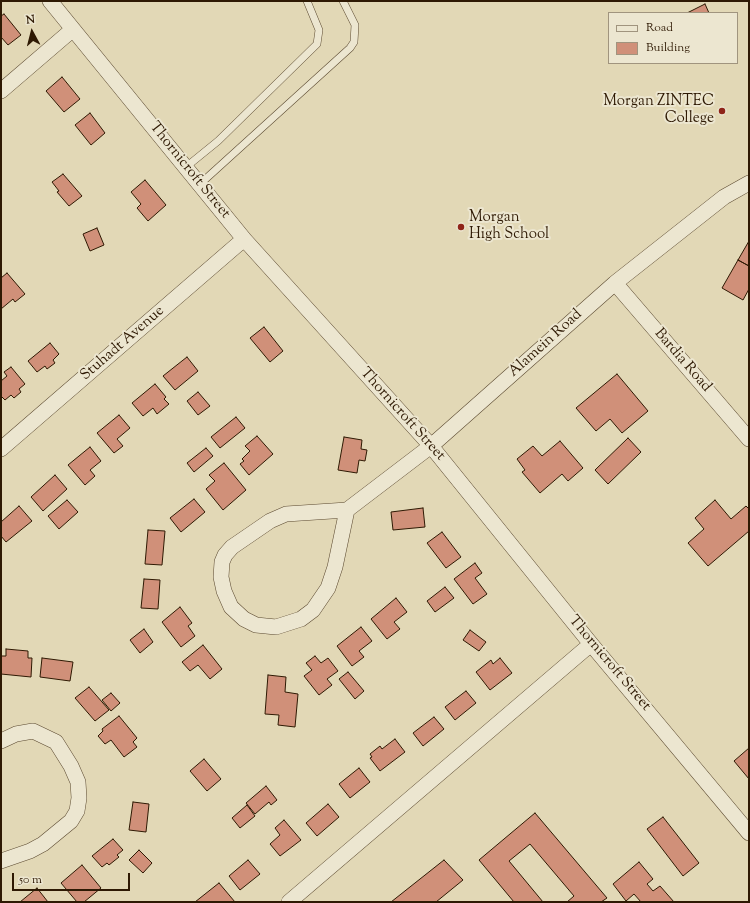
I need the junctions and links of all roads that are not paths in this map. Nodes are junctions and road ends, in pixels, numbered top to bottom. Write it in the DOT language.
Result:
graph roads {
  1 [pos="50,1"];
  2 [pos="307,1"];
  3 [pos="343,1"];
  4 [pos="72,30"];
  5 [pos="1,91"];
  6 [pos="186,166"];
  7 [pos="749,183"];
  8 [pos="200,184"];
  9 [pos="244,239"];
  10 [pos="615,283"];
  11 [pos="749,439"];
  12 [pos="431,446"];
  13 [pos="1,449"];
  14 [pos="347,510"];
  15 [pos="591,644"];
  16 [pos="1,741"];
  17 [pos="749,833"];
  18 [pos="1,861"];
  19 [pos="289,902"];
  1 -- 4 [label="street, Thornicroft Street"];
  2 -- 6 [label="lane"];
  3 -- 8 [label="lane"];
  4 -- 5 [label="street"];
  4 -- 6 [label="street, Thornicroft Street"];
  6 -- 8 [label="street, Thornicroft Street"];
  7 -- 10 [label="street, Alamein Road"];
  8 -- 9 [label="street, Thornicroft Street"];
  9 -- 12 [label="street, Thornicroft Street"];
  9 -- 13 [label="street, Stuhadt Avenue"];
  10 -- 11 [label="street, Bardia Road"];
  10 -- 12 [label="street, Alamein Road"];
  12 -- 14 [label="street, Alamein Road"];
  12 -- 15 [label="street, Thornicroft Street"];
  14 -- 14 [label="street"];
  15 -- 17 [label="street, Thornicroft Street"];
  15 -- 19 [label="street"];
  16 -- 18 [label="street"];
}
